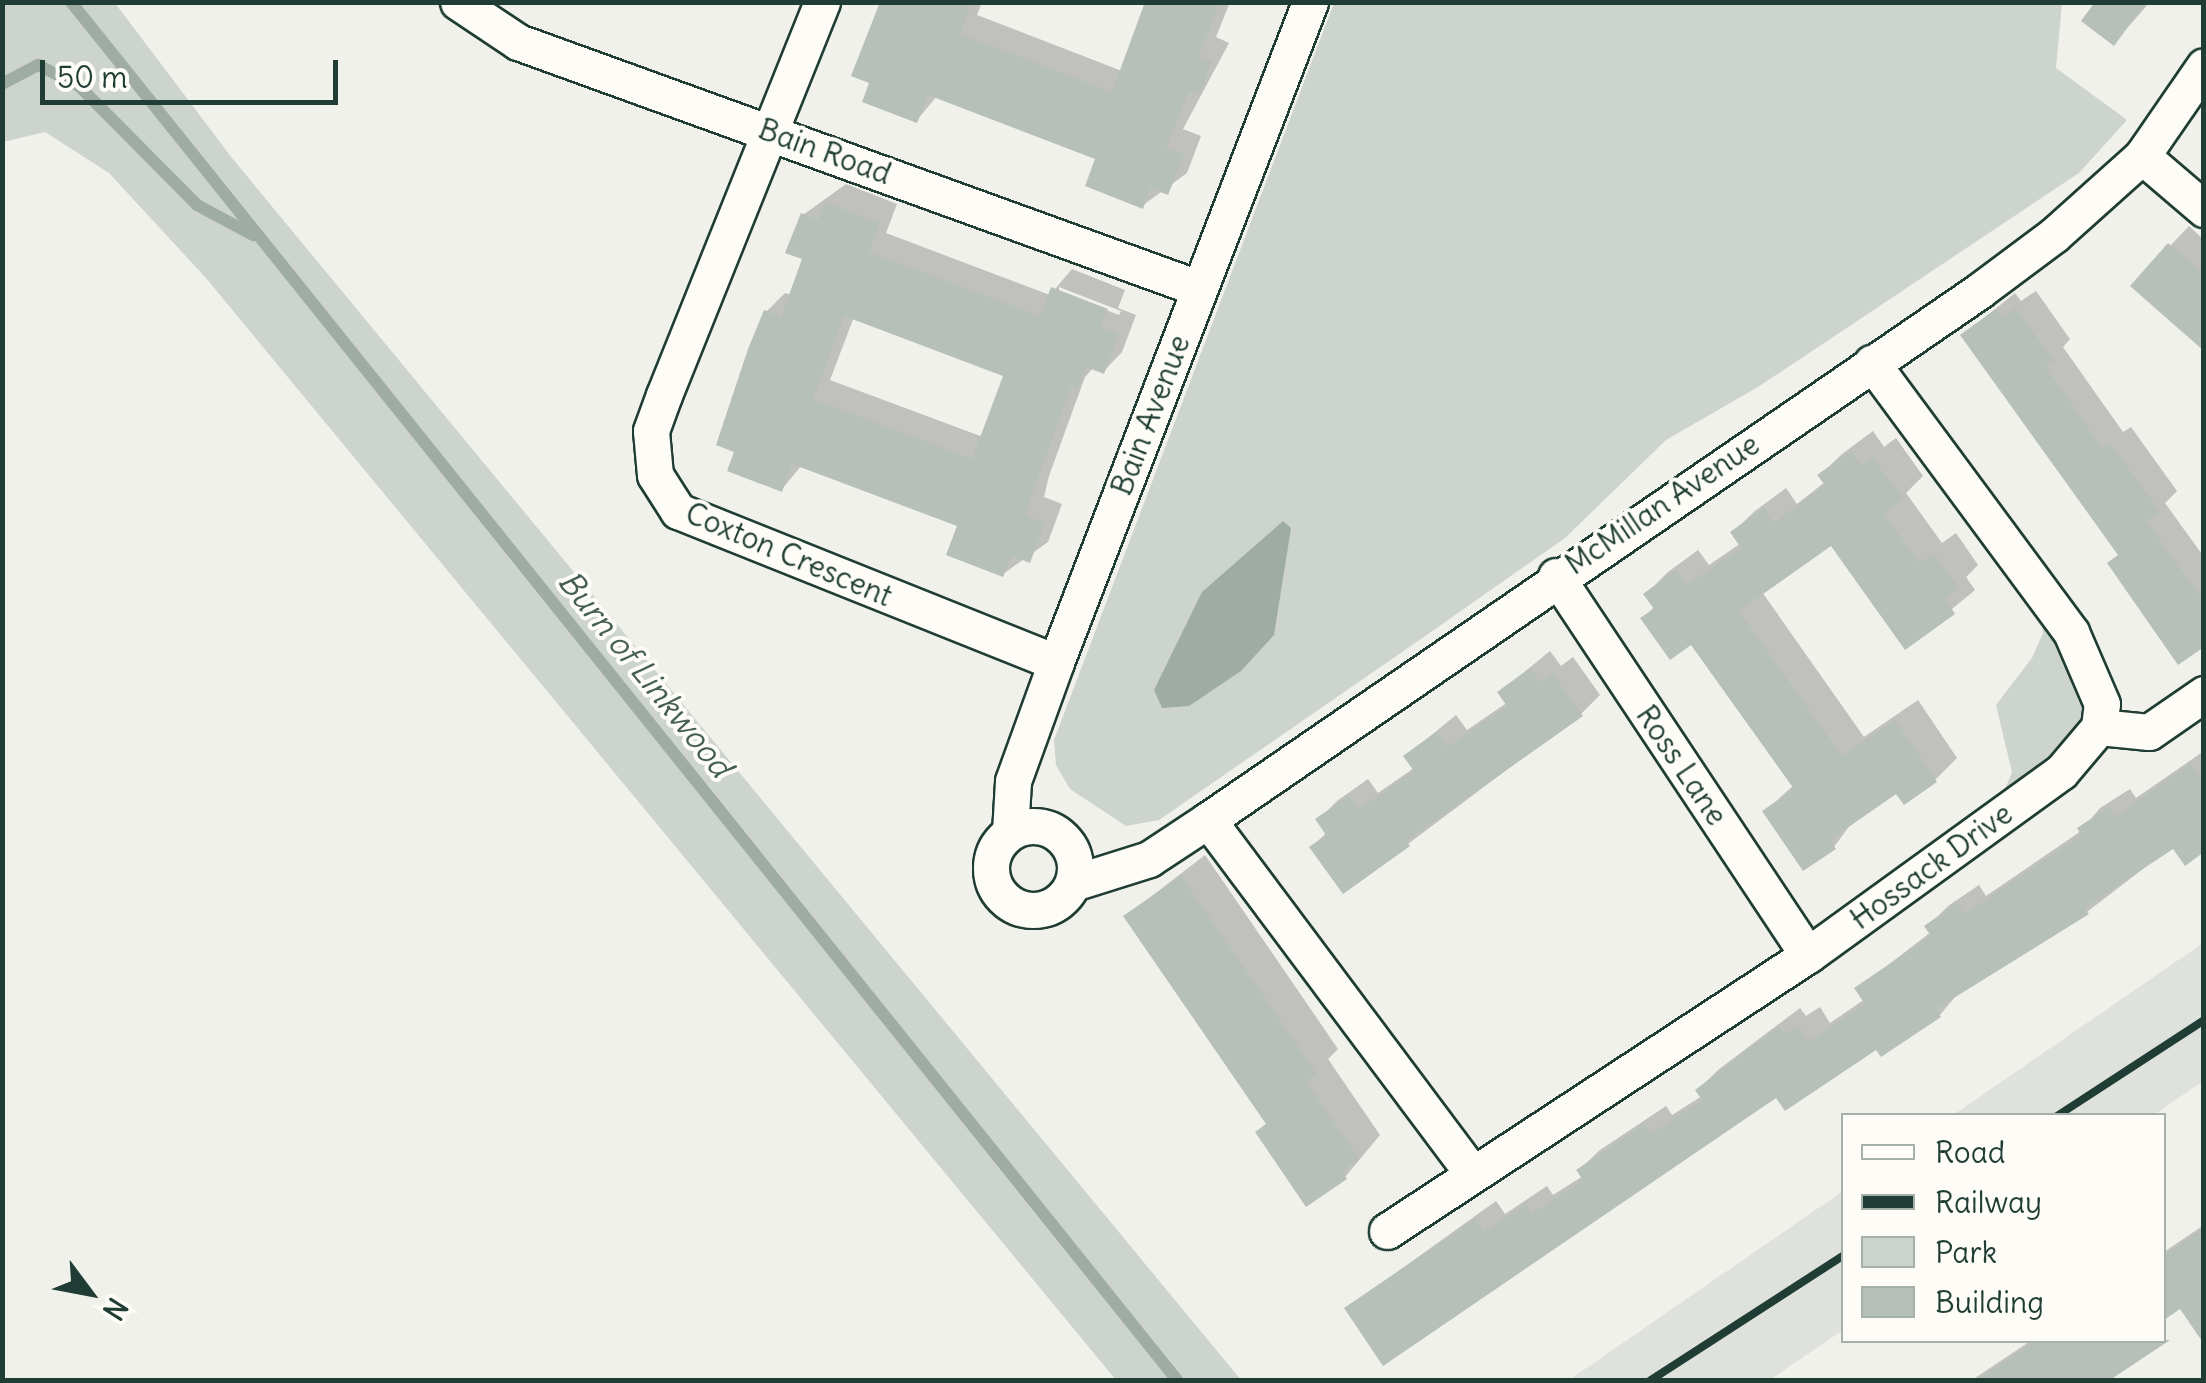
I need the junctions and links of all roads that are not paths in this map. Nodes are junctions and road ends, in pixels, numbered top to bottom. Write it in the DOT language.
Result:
graph roads {
  1 [pos="458,2"];
  2 [pos="822,2"];
  3 [pos="1310,2"];
  4 [pos="2204,66"];
  5 [pos="770,130"];
  6 [pos="2142,156"];
  7 [pos="2204,209"];
  8 [pos="1198,288"];
  9 [pos="1872,363"];
  10 [pos="1556,576"];
  11 [pos="1056,662"];
  12 [pos="2204,694"];
  13 [pos="2099,727"];
  14 [pos="1208,820"];
  15 [pos="1010,832"];
  16 [pos="1073,883"];
  17 [pos="1808,955"];
  18 [pos="1472,1172"];
  19 [pos="1387,1231"];
  1 -- 5 [label="street, Bain Road"];
  2 -- 5 [label="street, Coxton Crescent"];
  3 -- 8 [label="street, Bain Avenue"];
  4 -- 6 [label="street, McMillan Avenue"];
  5 -- 8 [label="street, Bain Road"];
  5 -- 11 [label="street, Coxton Crescent"];
  6 -- 7 [label="street"];
  6 -- 9 [label="street, McMillan Avenue"];
  8 -- 11 [label="street, Bain Avenue"];
  9 -- 10 [label="street, McMillan Avenue"];
  9 -- 13 [label="street"];
  10 -- 14 [label="street, McMillan Avenue"];
  10 -- 17 [label="street, Ross Lane"];
  11 -- 15 [label="street, Bain Avenue"];
  12 -- 13 [label="street"];
  13 -- 17 [label="street, Hossack Drive"];
  14 -- 16 [label="street, McMillan Avenue"];
  14 -- 18 [label="street"];
  15 -- 16 [label="street"];
  15 -- 16 [label="street"];
  17 -- 18 [label="street, Hossack Drive"];
  18 -- 19 [label="street, Hossack Drive"];
}
